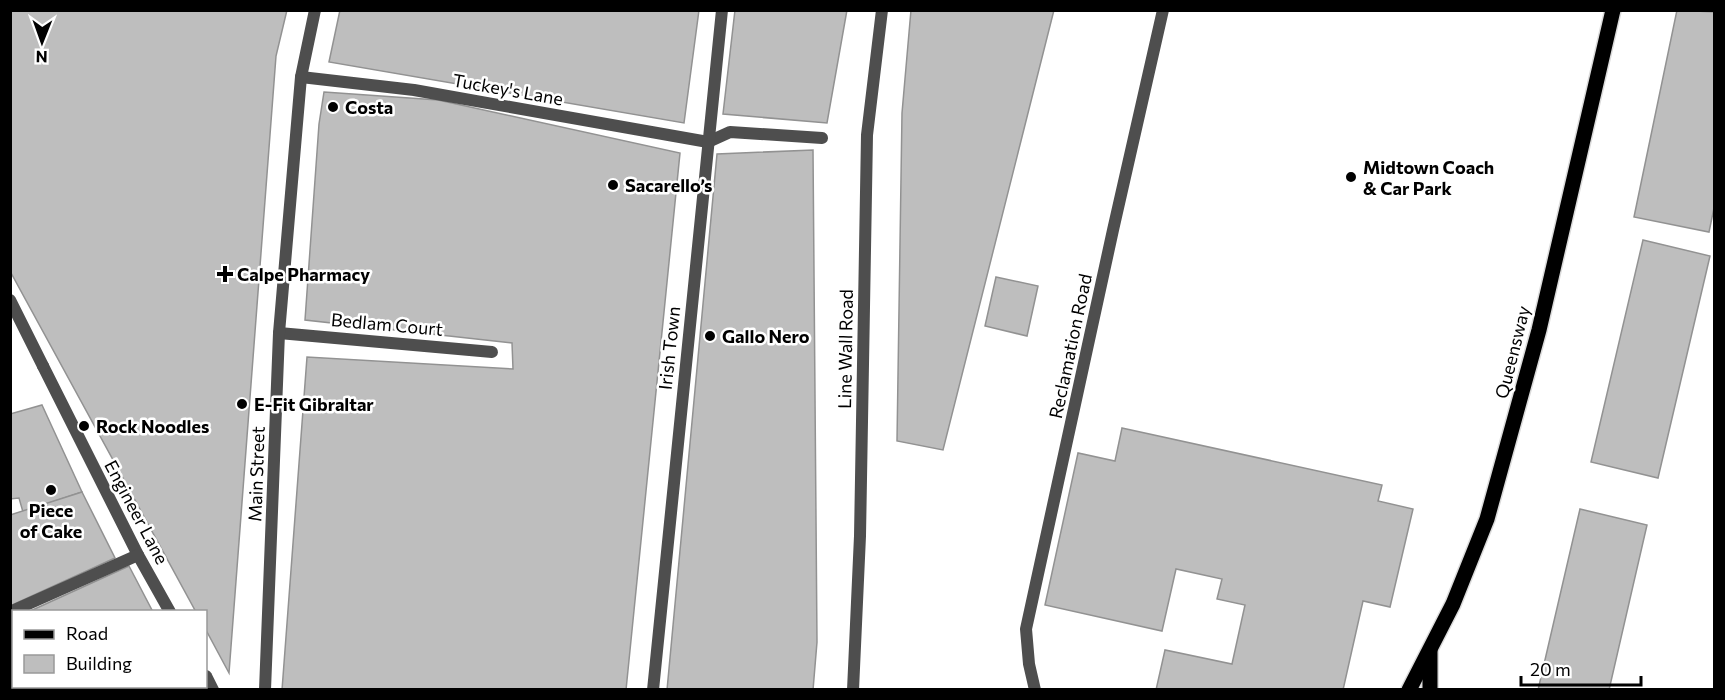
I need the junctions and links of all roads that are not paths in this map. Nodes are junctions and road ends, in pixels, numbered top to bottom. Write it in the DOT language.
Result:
graph roads {
  1 [pos="315,10"];
  2 [pos="722,10"];
  3 [pos="882,10"];
  4 [pos="1163,10"];
  5 [pos="1613,10"];
  6 [pos="301,77"];
  7 [pos="822,138"];
  8 [pos="708,142"];
  9 [pos="10,300"];
  10 [pos="279,333"];
  11 [pos="492,352"];
  12 [pos="138,555"];
  13 [pos="14,610"];
  14 [pos="169,610"];
  15 [pos="1430,645"];
  16 [pos="265,690"];
  17 [pos="653,690"];
  18 [pos="853,690"];
  19 [pos="1035,690"];
  20 [pos="1409,690"];
  21 [pos="1430,690"];
  1 -- 6 [label="street, Main Street"];
  2 -- 8 [label="street, Irish Town"];
  3 -- 18 [label="street, Line Wall Road"];
  4 -- 19 [label="street, Reclamation Road"];
  5 -- 15 [label="main road, Queensway"];
  6 -- 8 [label="street, Tuckey's Lane"];
  6 -- 10 [label="street, Main Street"];
  7 -- 8 [label="street"];
  8 -- 17 [label="street, Irish Town"];
  9 -- 12 [label="street, Engineer Lane"];
  10 -- 11 [label="street, Bedlam Court"];
  10 -- 16 [label="street, Main Street"];
  12 -- 13 [label="street"];
  12 -- 14 [label="street, Engineer Lane"];
  15 -- 20 [label="main road, Queensway"];
  15 -- 21 [label="main road"];
}
